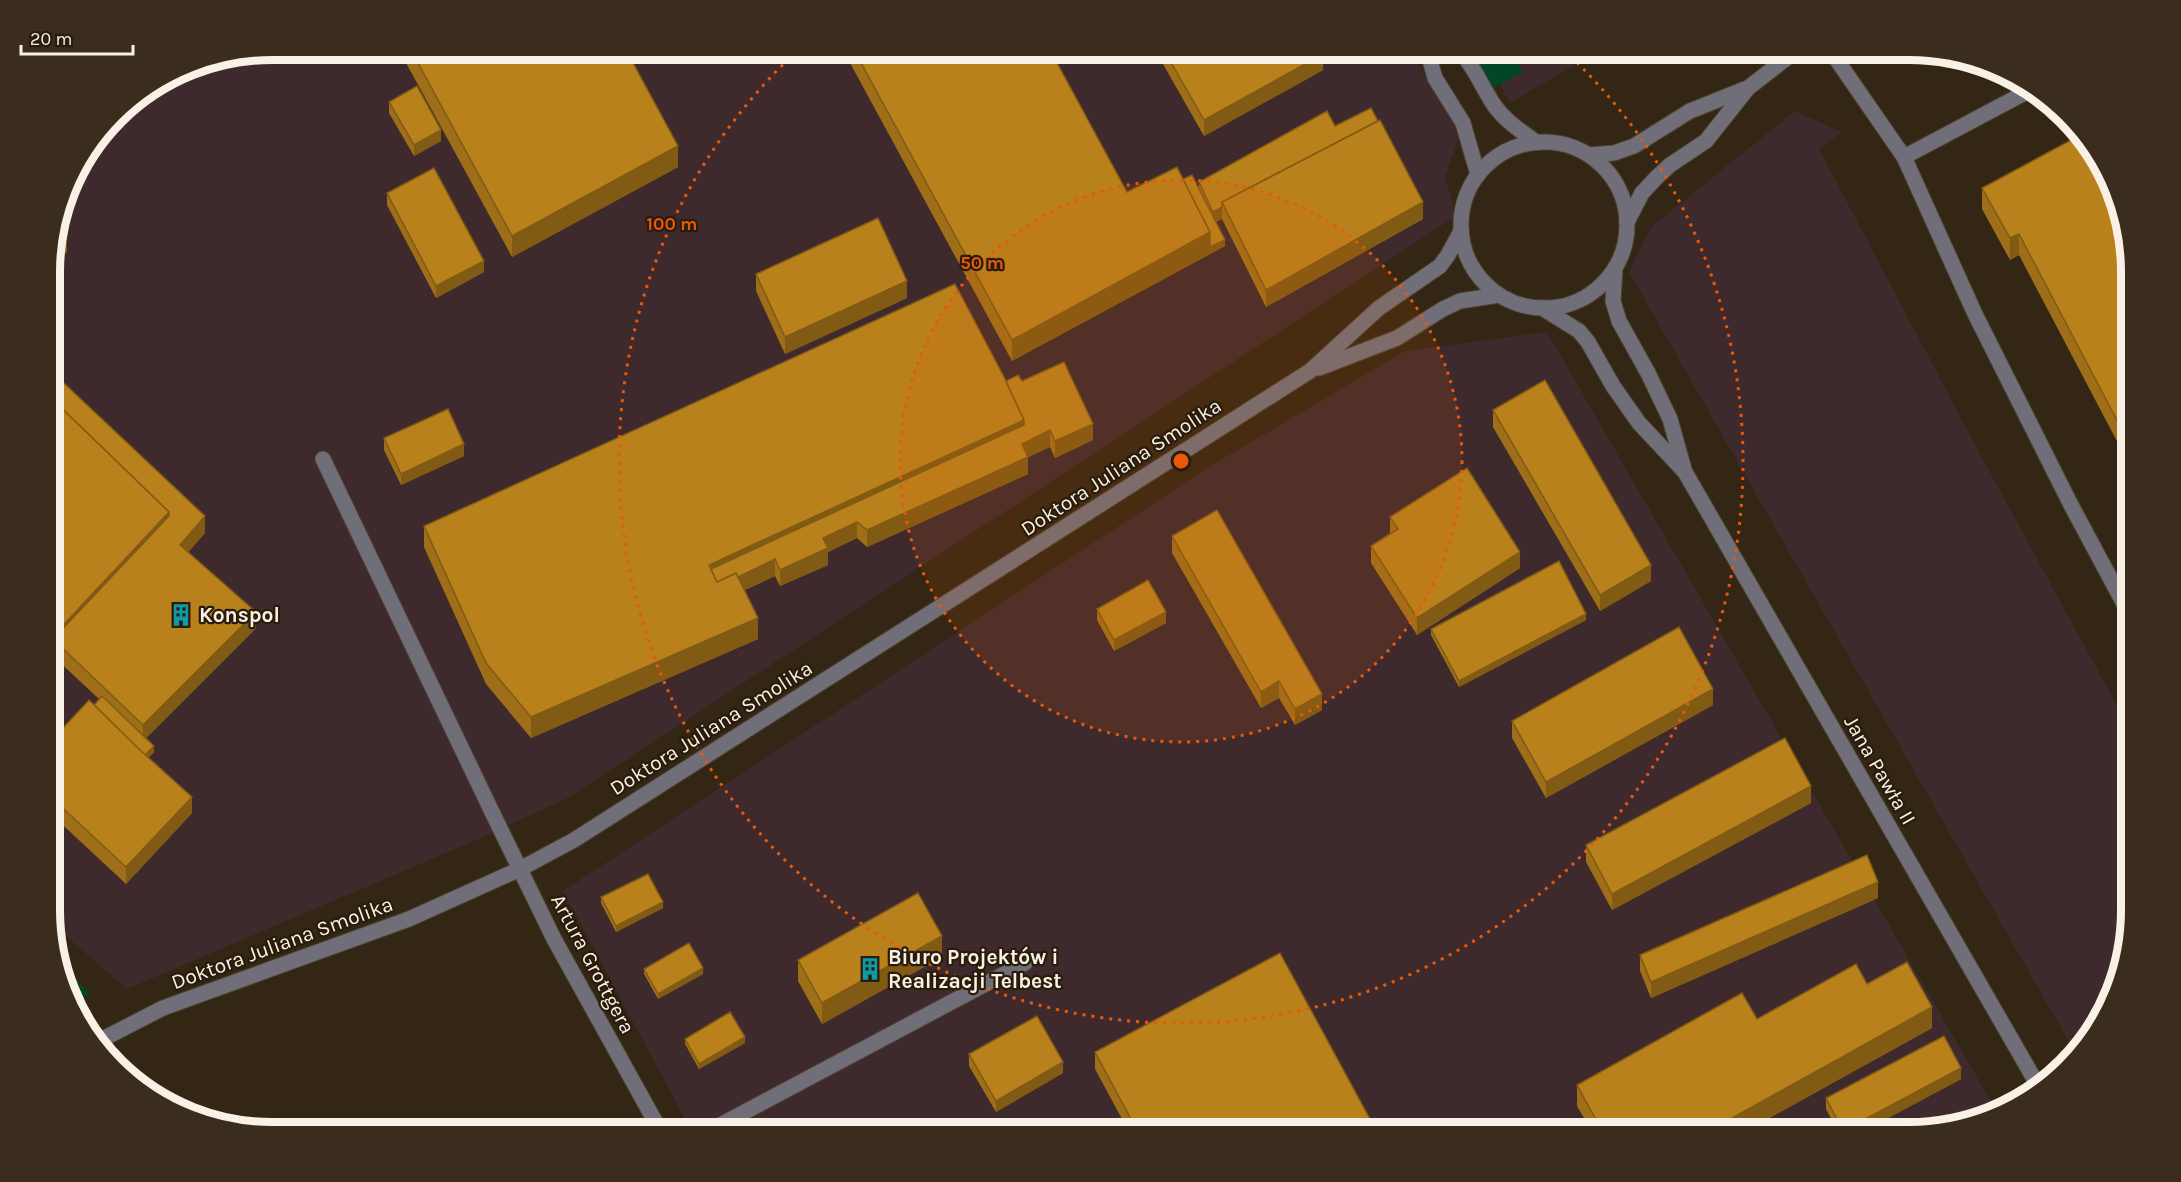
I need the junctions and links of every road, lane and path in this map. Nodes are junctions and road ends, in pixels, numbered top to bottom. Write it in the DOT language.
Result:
graph roads {
  1 [pos="1430,60"];
  2 [pos="1468,60"];
  3 [pos="1784,60"];
  4 [pos="1837,60"];
  5 [pos="1748,88"];
  6 [pos="2023,94"];
  7 [pos="1536,142"];
  8 [pos="1589,155"];
  9 [pos="1904,157"];
  10 [pos="1478,175"];
  11 [pos="1627,222"];
  12 [pos="1461,231"];
  13 [pos="1615,268"];
  14 [pos="1499,295"];
  15 [pos="1542,308"];
  16 [pos="1310,371"];
  17 [pos="323,459"];
  18 [pos="1685,472"];
  19 [pos="2121,598"];
  20 [pos="520,869"];
  21 [pos="1025,963"];
  22 [pos="104,1039"];
  23 [pos="2035,1080"];
  24 [pos="655,1122"];
  25 [pos="726,1122"];
  1 -- 10 [label="street"];
  2 -- 7 [label="street"];
  3 -- 5 [label="street"];
  4 -- 9 [label="street"];
  5 -- 8 [label="street"];
  5 -- 11 [label="street"];
  6 -- 9 [label="street"];
  7 -- 8 [label="street"];
  7 -- 10 [label="street"];
  8 -- 11 [label="street"];
  9 -- 19 [label="street"];
  10 -- 12 [label="street"];
  11 -- 13 [label="street"];
  12 -- 14 [label="street"];
  12 -- 16 [label="street, Doktora Juliana Smolika"];
  13 -- 15 [label="street"];
  13 -- 18 [label="street, Jana Pawła II"];
  14 -- 15 [label="street"];
  14 -- 16 [label="street, Doktora Juliana Smolika"];
  15 -- 18 [label="street, Jana Pawła II"];
  16 -- 20 [label="street, Doktora Juliana Smolika"];
  17 -- 20 [label="street, Artura Grottgera"];
  18 -- 23 [label="street, Jana Pawła II"];
  20 -- 22 [label="street, Doktora Juliana Smolika"];
  20 -- 24 [label="street, Artura Grottgera"];
  21 -- 25 [label="street"];
}
